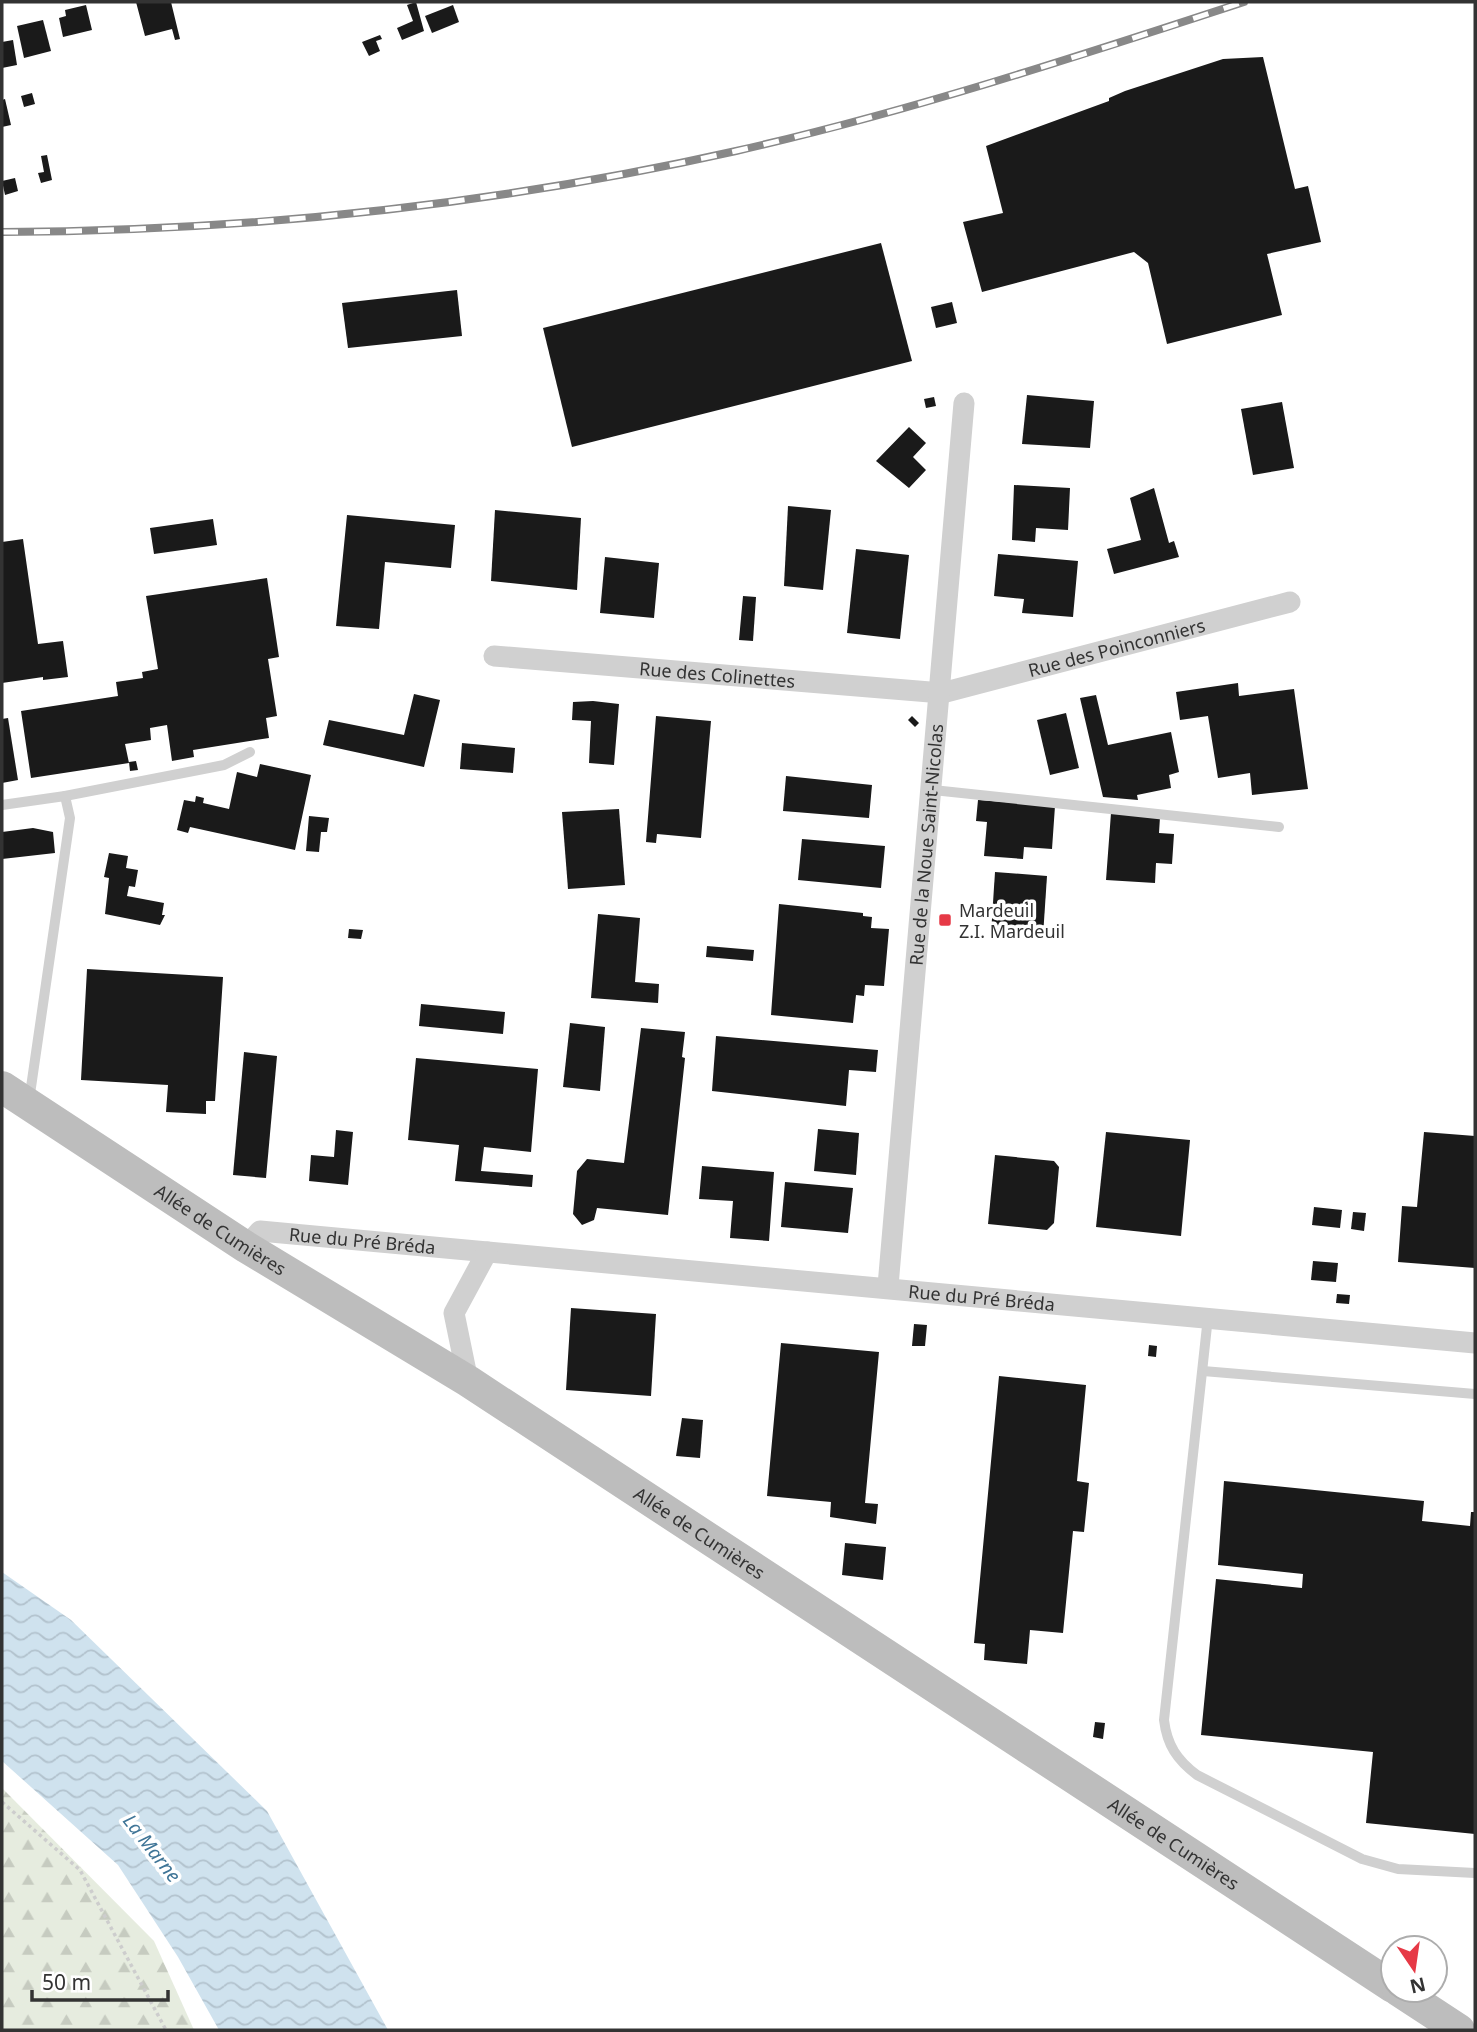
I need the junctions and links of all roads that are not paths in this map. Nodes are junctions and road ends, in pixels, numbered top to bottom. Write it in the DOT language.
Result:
graph roads {
  1 [pos="964,403"];
  2 [pos="1290,602"];
  3 [pos="494,656"];
  4 [pos="942,694"];
  5 [pos="250,752"];
  6 [pos="933,790"];
  7 [pos="65,796"];
  8 [pos="2,805"];
  9 [pos="1279,827"];
  10 [pos="2,1087"];
  11 [pos="28,1104"];
  12 [pos="246,1247"];
  13 [pos="487,1252"];
  14 [pos="888,1286"];
  15 [pos="1208,1317"];
  16 [pos="1475,1343"];
  17 [pos="1203,1371"];
  18 [pos="468,1381"];
  19 [pos="1475,1394"];
  20 [pos="1475,1873"];
  21 [pos="1379,1978"];
  22 [pos="1419,2004"];
  23 [pos="1459,2030"];
  1 -- 4 [label="street, Rue de la Noue Saint-Nicolas"];
  2 -- 4 [label="street, Rue des Poinconniers"];
  3 -- 4 [label="street, Rue des Colinettes"];
  4 -- 6 [label="street, Rue de la Noue Saint-Nicolas"];
  5 -- 7 [label="lane"];
  6 -- 9 [label="lane"];
  6 -- 14 [label="street, Rue de la Noue Saint-Nicolas"];
  7 -- 8 [label="lane"];
  7 -- 11 [label="lane"];
  10 -- 11 [label="main road, Allée de Cumières"];
  11 -- 12 [label="main road, Allée de Cumières"];
  12 -- 13 [label="street, Rue du Pré Bréda"];
  12 -- 18 [label="main road, Allée de Cumières"];
  13 -- 14 [label="street, Rue du Pré Bréda"];
  13 -- 18 [label="street"];
  14 -- 15 [label="street, Rue du Pré Bréda"];
  15 -- 16 [label="street, Rue du Pré Bréda"];
  15 -- 17 [label="lane"];
  17 -- 19 [label="lane"];
  17 -- 20 [label="lane"];
  18 -- 21 [label="main road, Allée de Cumières"];
  22 -- 23 [label="main road"];
}
